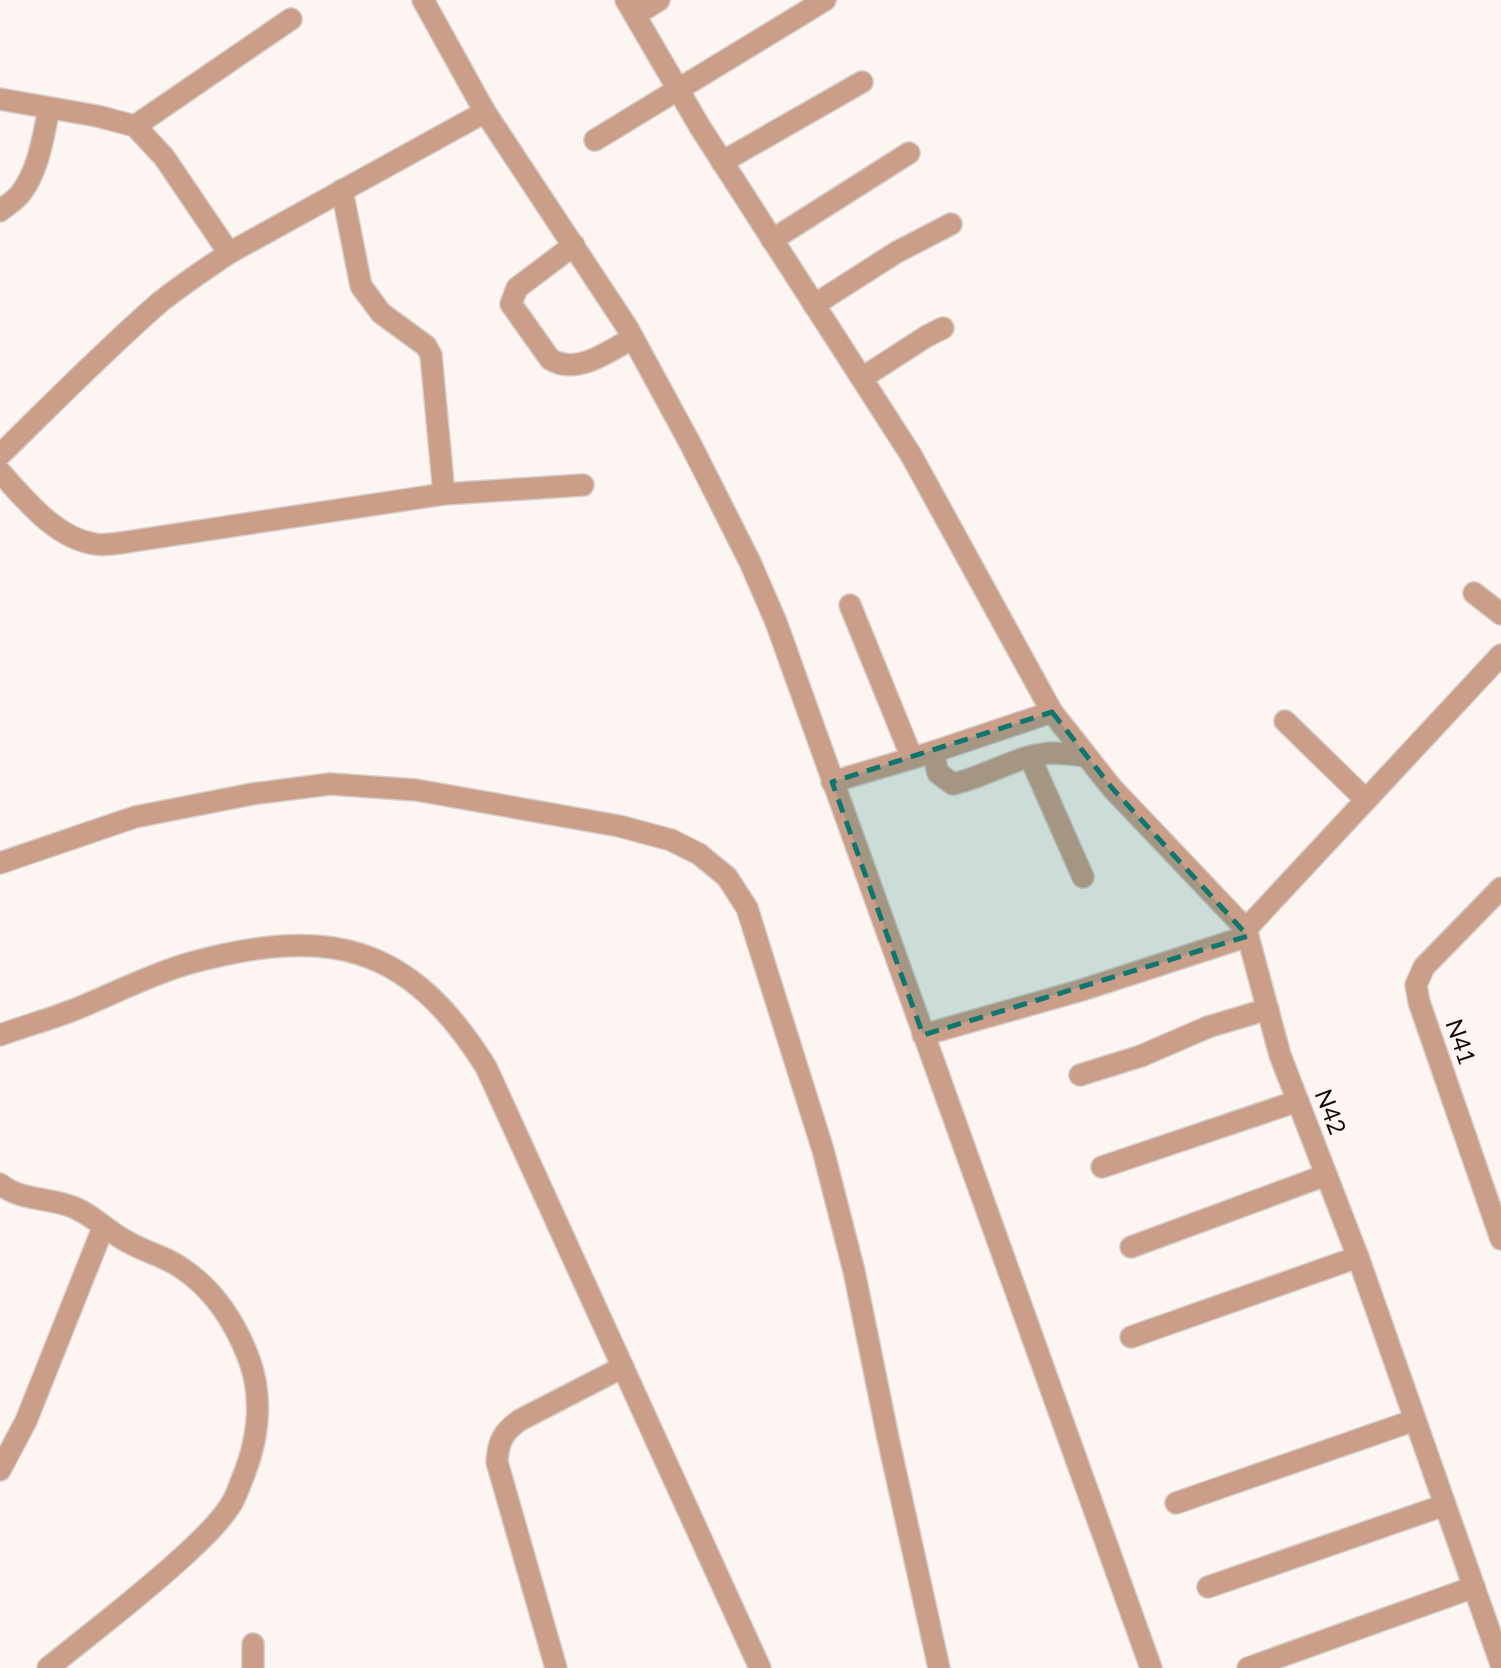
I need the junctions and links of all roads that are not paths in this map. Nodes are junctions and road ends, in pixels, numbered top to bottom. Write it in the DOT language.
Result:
graph roads {
  1 [pos="423,0"];
  2 [pos="659,0"];
  3 [pos="825,0"];
  4 [pos="630,8"];
  5 [pos="291,19"];
  6 [pos="862,82"];
  7 [pos="678,89"];
  8 [pos="0,99"];
  9 [pos="49,109"];
  10 [pos="485,112"];
  11 [pos="135,126"];
  12 [pos="595,140"];
  13 [pos="909,153"];
  14 [pos="722,162"];
  15 [pos="342,190"];
  16 [pos="0,211"];
  17 [pos="951,224"];
  18 [pos="772,240"];
  19 [pos="575,244"];
  20 [pos="229,253"];
  21 [pos="814,304"];
  22 [pos="943,328"];
  23 [pos="633,338"];
  24 [pos="862,378"];
  25 [pos="0,455"];
  26 [pos="0,472"];
  27 [pos="583,485"];
  28 [pos="444,494"];
  29 [pos="1474,593"];
  30 [pos="850,605"];
  31 [pos="1501,614"];
  32 [pos="1501,655"];
  33 [pos="1052,712"];
  34 [pos="1285,721"];
  35 [pos="933,752"];
  36 [pos="1086,756"];
  37 [pos="912,758"];
  38 [pos="1030,758"];
  39 [pos="832,782"];
  40 [pos="1366,800"];
  41 [pos="0,863"];
  42 [pos="1083,877"];
  43 [pos="1501,888"];
  44 [pos="1247,933"];
  45 [pos="1268,1009"];
  46 [pos="0,1035"];
  47 [pos="923,1035"];
  48 [pos="1080,1076"];
  49 [pos="1298,1101"];
  50 [pos="1102,1167"];
  51 [pos="1326,1175"];
  52 [pos="0,1184"];
  53 [pos="103,1228"];
  54 [pos="1501,1239"];
  55 [pos="1131,1247"];
  56 [pos="1358,1257"];
  57 [pos="1131,1337"];
  58 [pos="623,1367"];
  59 [pos="1415,1420"];
  60 [pos="0,1470"];
  61 [pos="1175,1503"];
  62 [pos="1445,1505"];
  63 [pos="1208,1587"];
  64 [pos="1474,1587"];
  65 [pos="253,1644"];
  66 [pos="1501,1665"];
  67 [pos="48,1668"];
  68 [pos="253,1668"];
  69 [pos="555,1668"];
  70 [pos="760,1668"];
  71 [pos="939,1668"];
  72 [pos="1151,1668"];
  73 [pos="1248,1668"];
  74 [pos="1494,1668"];
  1 -- 10 [label="street"];
  2 -- 4 [label="street"];
  3 -- 7 [label="street"];
  4 -- 7 [label="street"];
  5 -- 11 [label="street"];
  6 -- 14 [label="street"];
  7 -- 12 [label="street"];
  7 -- 14 [label="street"];
  8 -- 9 [label="street"];
  9 -- 11 [label="street"];
  9 -- 16 [label="street"];
  10 -- 15 [label="street"];
  10 -- 19 [label="street"];
  11 -- 20 [label="street"];
  13 -- 18 [label="street"];
  14 -- 18 [label="street"];
  15 -- 20 [label="street"];
  15 -- 28 [label="street"];
  17 -- 21 [label="street"];
  18 -- 21 [label="street"];
  19 -- 23 [label="street"];
  19 -- 23 [label="street"];
  20 -- 25 [label="street"];
  21 -- 24 [label="street"];
  22 -- 24 [label="street"];
  23 -- 39 [label="street"];
  24 -- 33 [label="street"];
  26 -- 28 [label="street"];
  27 -- 28 [label="street"];
  29 -- 31 [label="street"];
  30 -- 37 [label="street"];
  32 -- 40 [label="street"];
  33 -- 35 [label="street"];
  33 -- 36 [label="street"];
  34 -- 40 [label="street"];
  35 -- 37 [label="street"];
  35 -- 38 [label="street"];
  36 -- 38 [label="street"];
  36 -- 44 [label="street"];
  37 -- 39 [label="street"];
  38 -- 42 [label="street"];
  39 -- 47 [label="street"];
  40 -- 44 [label="street"];
  41 -- 71 [label="street"];
  43 -- 54 [label="street, N41"];
  44 -- 45 [label="street, N42"];
  44 -- 47 [label="street"];
  45 -- 48 [label="street"];
  45 -- 49 [label="street, N42"];
  46 -- 58 [label="street"];
  47 -- 72 [label="street"];
  49 -- 50 [label="street"];
  49 -- 51 [label="street, N42"];
  51 -- 55 [label="street"];
  51 -- 56 [label="street, N42"];
  52 -- 53 [label="street"];
  53 -- 60 [label="street"];
  53 -- 67 [label="street"];
  56 -- 57 [label="street"];
  56 -- 59 [label="street, N42"];
  58 -- 69 [label="street"];
  58 -- 70 [label="street"];
  59 -- 61 [label="street"];
  59 -- 62 [label="street, N42"];
  62 -- 63 [label="street"];
  62 -- 64 [label="street, N42"];
  64 -- 66 [label="street, N42"];
  64 -- 73 [label="street"];
  65 -- 68 [label="street"];
  66 -- 74 [label="street"];
}
